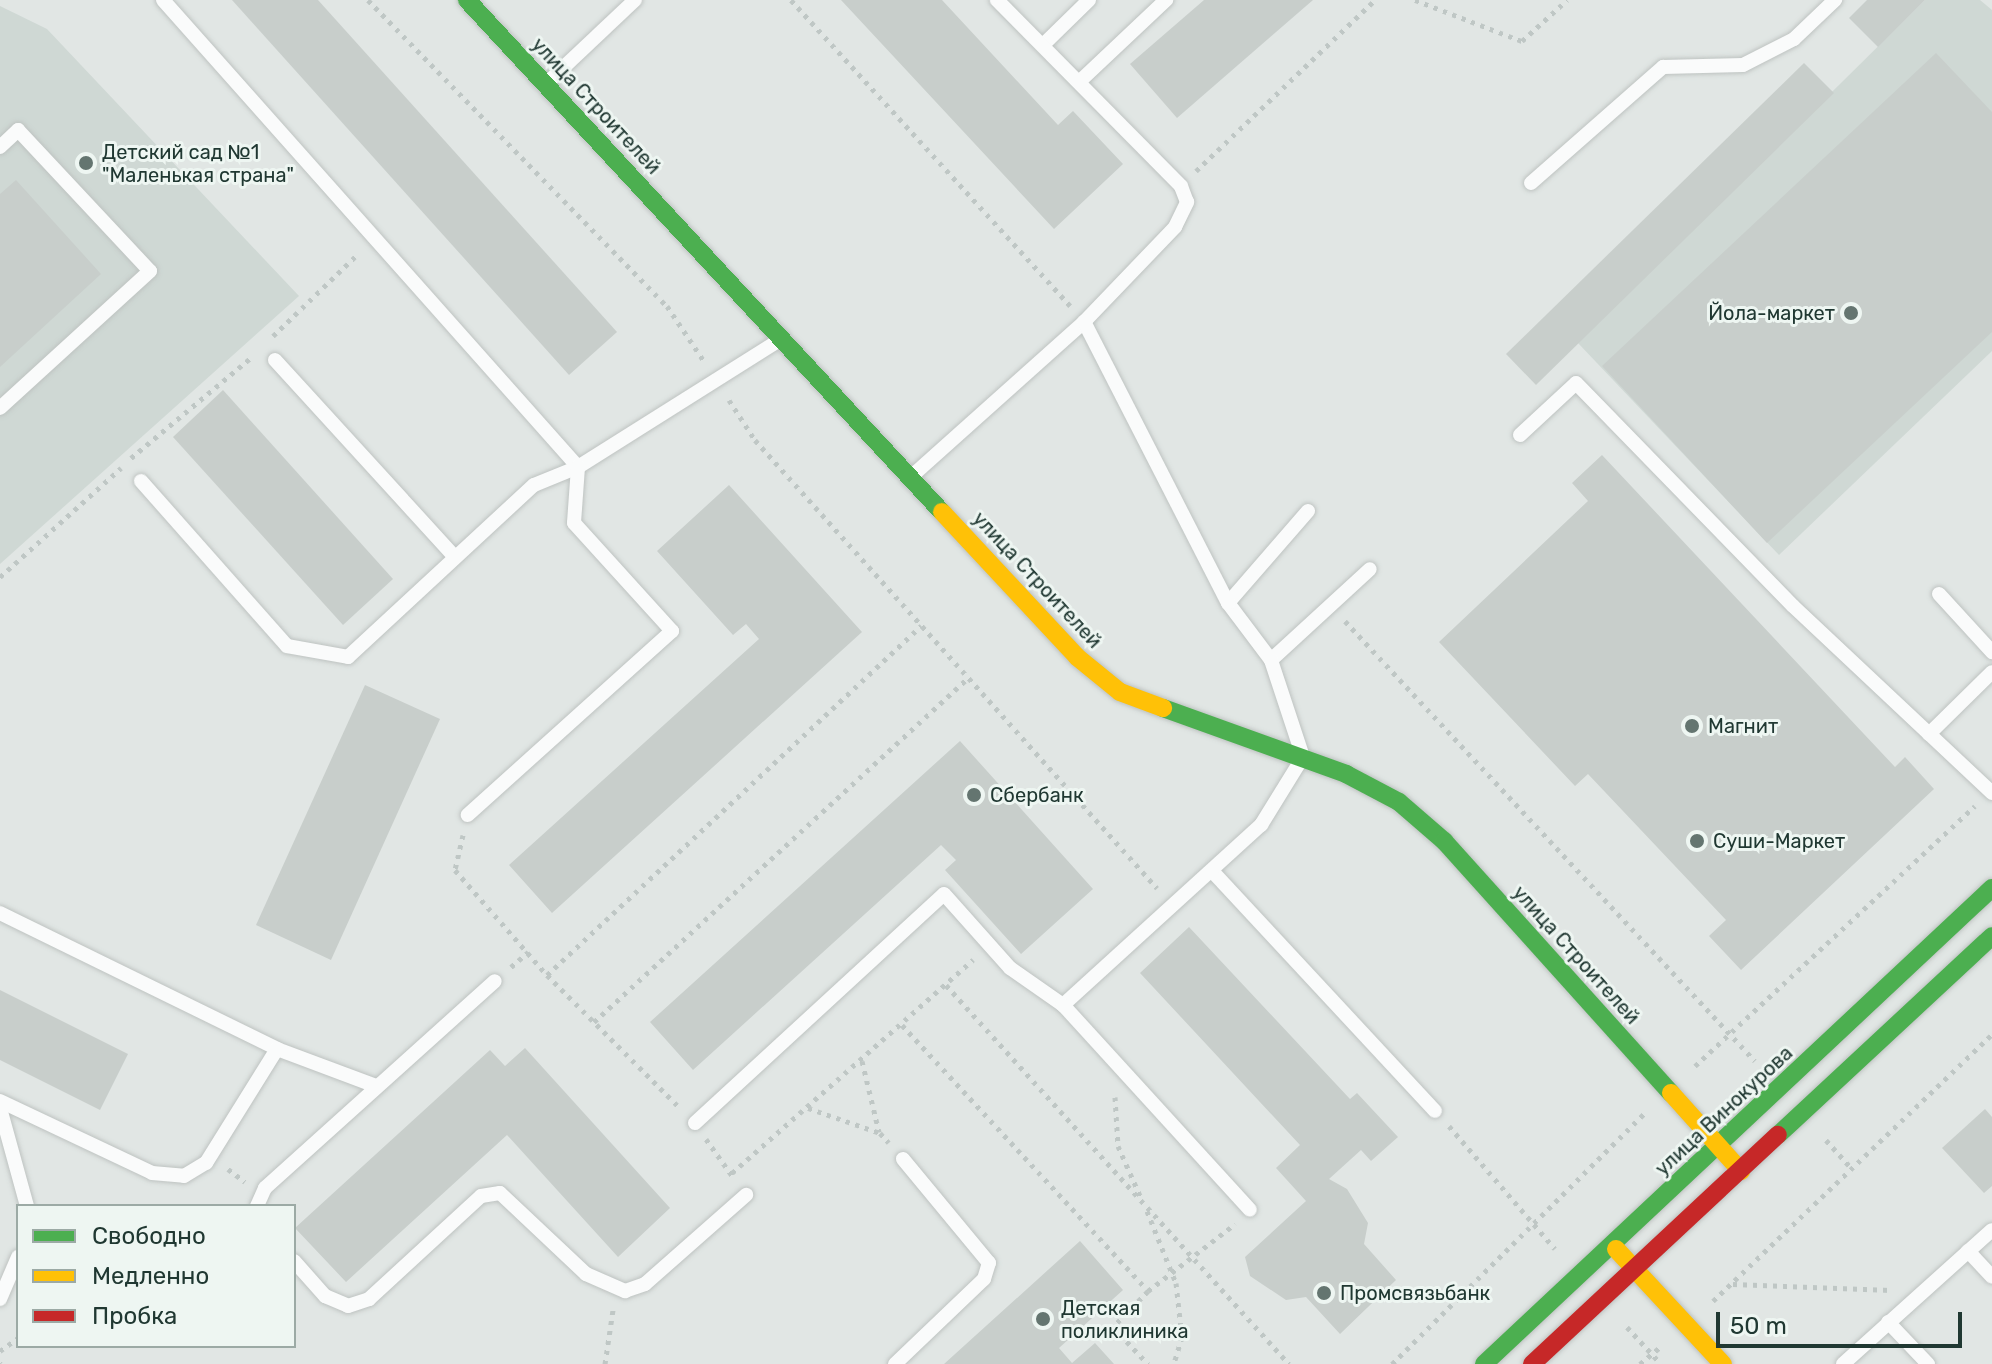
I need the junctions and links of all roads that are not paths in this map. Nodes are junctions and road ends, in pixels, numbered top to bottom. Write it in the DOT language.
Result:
graph roads {
  1 [pos="163,0"];
  2 [pos="467,0"];
  3 [pos="635,0"];
  4 [pos="997,0"];
  5 [pos="1089,0"];
  6 [pos="1166,0"];
  7 [pos="1835,0"];
  8 [pos="1044,44"];
  9 [pos="1079,82"];
  10 [pos="545,84"];
  11 [pos="0,147"];
  12 [pos="1531,183"];
  13 [pos="1084,322"];
  14 [pos="783,338"];
  15 [pos="275,360"];
  16 [pos="0,408"];
  17 [pos="1520,435"];
  18 [pos="578,467"];
  19 [pos="911,477"];
  20 [pos="141,481"];
  21 [pos="1308,511"];
  22 [pos="455,557"];
  23 [pos="1370,569"];
  24 [pos="1939,594"];
  25 [pos="1228,603"];
  26 [pos="1992,652"];
  27 [pos="1271,660"];
  28 [pos="1992,672"];
  29 [pos="1929,734"];
  30 [pos="1303,757"];
  31 [pos="1992,793"];
  32 [pos="468,815"];
  33 [pos="1213,872"];
  34 [pos="1992,888"];
  35 [pos="0,913"];
  36 [pos="1992,936"];
  37 [pos="495,981"];
  38 [pos="1063,1005"];
  39 [pos="277,1049"];
  40 [pos="376,1086"];
  41 [pos="0,1101"];
  42 [pos="0,1108"];
  43 [pos="1435,1111"];
  44 [pos="695,1123"];
  45 [pos="1718,1147"];
  46 [pos="903,1159"];
  47 [pos="1741,1171"];
  48 [pos="746,1195"];
  49 [pos="259,1200"];
  50 [pos="26,1204"];
  51 [pos="1250,1210"];
  52 [pos="1992,1230"];
  53 [pos="1612,1245"];
  54 [pos="1968,1251"];
  55 [pos="16,1262"];
  56 [pos="296,1263"];
  57 [pos="1635,1270"];
  58 [pos="1992,1277"];
  59 [pos="0,1299"];
  60 [pos="1888,1322"];
  61 [pos="895,1364"];
  62 [pos="1484,1364"];
  63 [pos="1532,1364"];
  64 [pos="1723,1364"];
  65 [pos="1843,1364"];
  66 [pos="1928,1364"];
  1 -- 18 [label="lane"];
  2 -- 10 [label="street, улица Строителей"];
  3 -- 10 [label="lane"];
  4 -- 8 [label="lane"];
  5 -- 8 [label="lane"];
  6 -- 9 [label="lane"];
  7 -- 12 [label="lane"];
  8 -- 9 [label="lane"];
  9 -- 13 [label="lane"];
  10 -- 14 [label="street, улица Строителей"];
  11 -- 16 [label="lane"];
  13 -- 19 [label="lane"];
  13 -- 25 [label="lane"];
  14 -- 18 [label="lane"];
  14 -- 19 [label="street, улица Строителей"];
  15 -- 22 [label="lane"];
  17 -- 29 [label="lane"];
  18 -- 22 [label="lane"];
  18 -- 32 [label="lane"];
  19 -- 30 [label="street, улица Строителей"];
  20 -- 22 [label="lane"];
  21 -- 25 [label="lane"];
  23 -- 27 [label="lane"];
  24 -- 26 [label="lane"];
  25 -- 27 [label="lane"];
  27 -- 30 [label="lane"];
  28 -- 29 [label="lane"];
  29 -- 31 [label="lane"];
  30 -- 33 [label="lane"];
  30 -- 45 [label="street, улица Строителей"];
  33 -- 38 [label="lane"];
  33 -- 43 [label="lane"];
  34 -- 45 [label="street, улица Винокурова"];
  35 -- 39 [label="lane"];
  36 -- 47 [label="street"];
  37 -- 40 [label="lane"];
  38 -- 44 [label="lane"];
  38 -- 51 [label="lane"];
  39 -- 40 [label="lane"];
  39 -- 41 [label="lane"];
  40 -- 49 [label="lane"];
  42 -- 50 [label="lane"];
  45 -- 47 [label="street, улица Строителей"];
  45 -- 53 [label="street, улица Винокурова"];
  46 -- 61 [label="lane"];
  47 -- 57 [label="street"];
  48 -- 56 [label="lane"];
  52 -- 54 [label="lane"];
  53 -- 57 [label="street"];
  53 -- 62 [label="street, улица Винокурова"];
  54 -- 58 [label="lane"];
  54 -- 60 [label="lane"];
  55 -- 59 [label="lane"];
  57 -- 63 [label="street"];
  57 -- 64 [label="street"];
  60 -- 65 [label="lane"];
  60 -- 66 [label="lane"];
}
